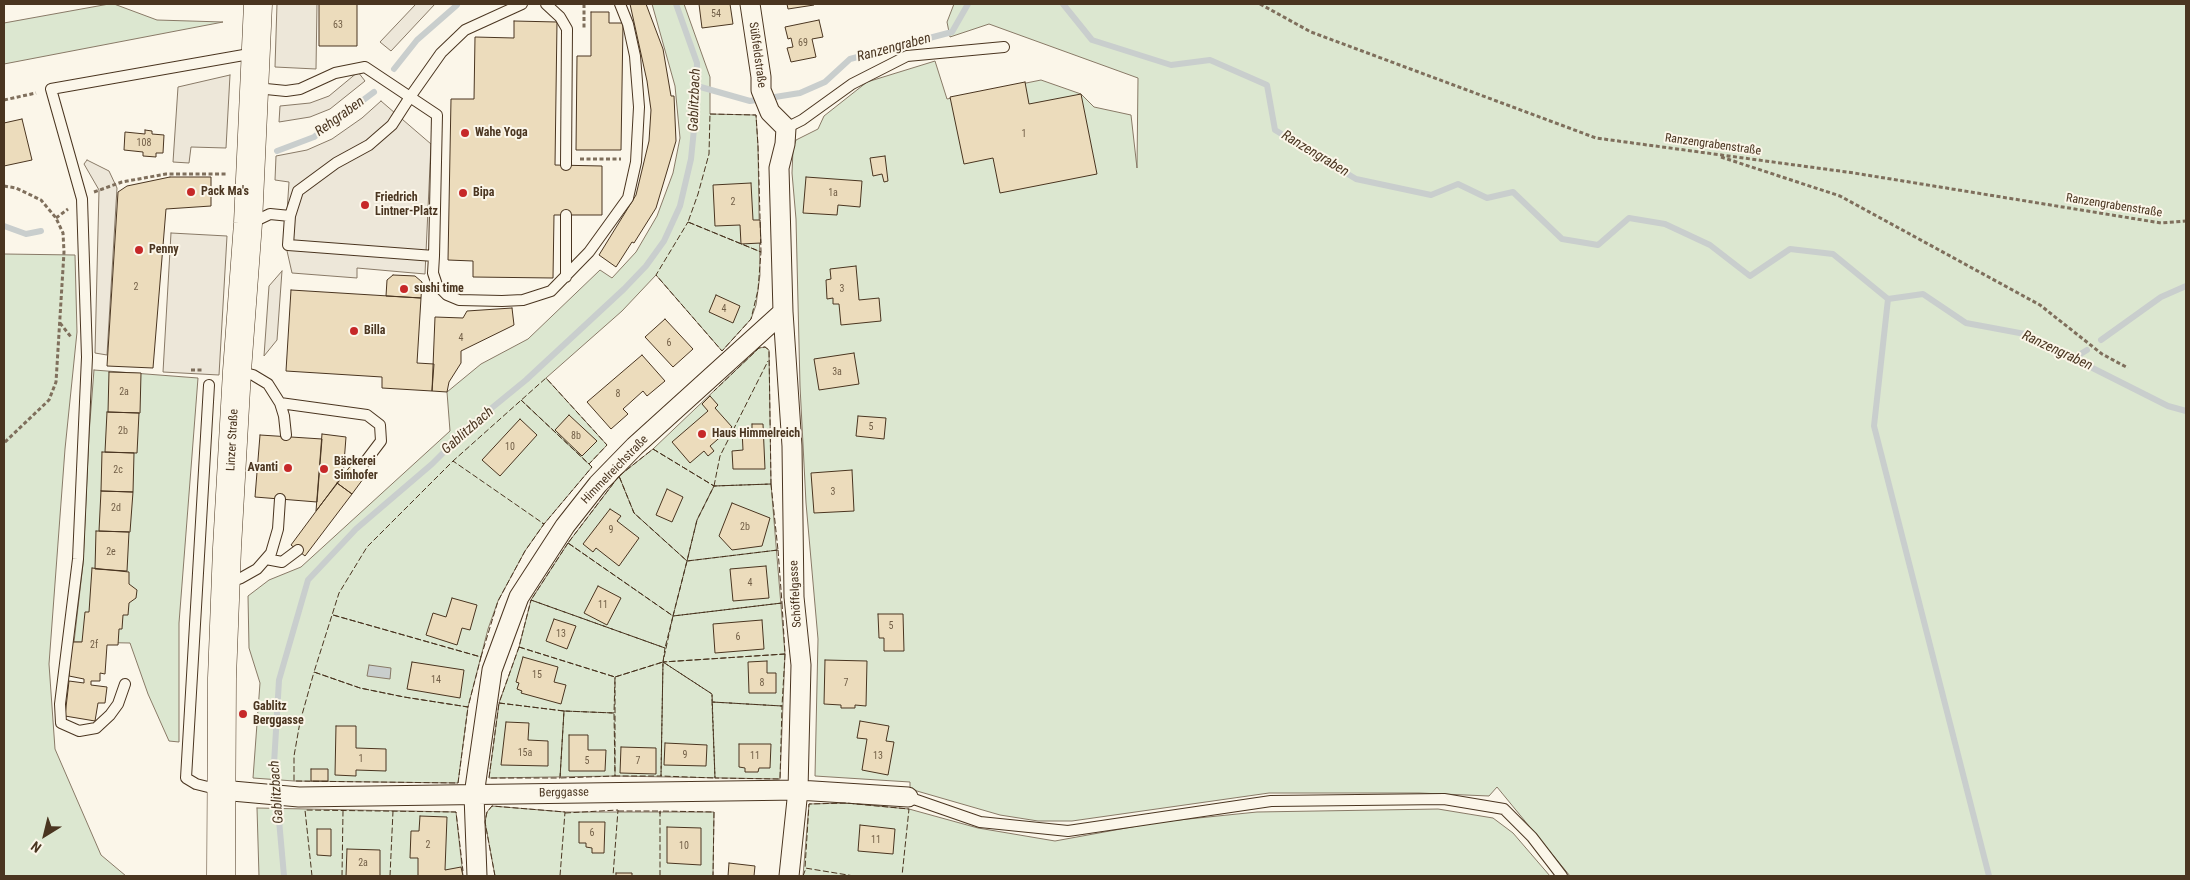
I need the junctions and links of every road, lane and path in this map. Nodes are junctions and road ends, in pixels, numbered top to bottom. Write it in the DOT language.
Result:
graph roads {
  1 [pos="258,4"];
  2 [pos="519,4"];
  3 [pos="546,4"];
  4 [pos="584,4"];
  5 [pos="620,4"];
  6 [pos="750,4"];
  7 [pos="1260,4"];
  8 [pos="584,36"];
  9 [pos="1004,47"];
  10 [pos="256,53"];
  11 [pos="256,88"];
  12 [pos="51,89"];
  13 [pos="410,97"];
  14 [pos="4,100"];
  15 [pos="786,128"];
  16 [pos="1712,154"];
  17 [pos="637,159"];
  18 [pos="566,162"];
  19 [pos="230,174"];
  20 [pos="4,186"];
  21 [pos="82,199"];
  22 [pos="566,215"];
  23 [pos="290,216"];
  24 [pos="2186,221"];
  25 [pos="248,224"];
  26 [pos="434,256"];
  27 [pos="566,278"];
  28 [pos="783,312"];
  29 [pos="2128,368"];
  30 [pos="237,371"];
  31 [pos="209,384"];
  32 [pos="280,404"];
  33 [pos="286,436"];
  34 [pos="4,443"];
  35 [pos="360,470"];
  36 [pos="280,500"];
  37 [pos="298,550"];
  38 [pos="266,559"];
  39 [pos="226,583"];
  40 [pos="125,684"];
  41 [pos="221,790"];
  42 [pos="798,790"];
  43 [pos="474,795"];
  44 [pos="908,797"];
  45 [pos="221,876"];
  46 [pos="477,876"];
  47 [pos="789,876"];
  48 [pos="1562,876"];
  1 -- 10 [label="main road, Linzer Straße"];
  2 -- 13 [label="lane"];
  3 -- 18 [label="lane"];
  4 -- 8 [label="path"];
  5 -- 17 [label="lane"];
  6 -- 15 [label="street, Süßfeldstraße"];
  7 -- 16 [label="path, Ranzengrabenstraße"];
  9 -- 15 [label="lane"];
  10 -- 11 [label="main road, Linzer Straße"];
  10 -- 12 [label="lane"];
  11 -- 13 [label="lane"];
  11 -- 25 [label="main road, Linzer Straße"];
  12 -- 14 [label="path"];
  12 -- 21 [label="lane"];
  13 -- 23 [label="lane"];
  13 -- 26 [label="lane"];
  15 -- 28 [label="street"];
  16 -- 24 [label="path, Ranzengrabenstraße"];
  16 -- 29 [label="path"];
  17 -- 18 [label="path"];
  17 -- 27 [label="lane"];
  19 -- 21 [label="path"];
  20 -- 34 [label="path"];
  21 -- 40 [label="lane"];
  22 -- 27 [label="lane"];
  23 -- 25 [label="lane"];
  23 -- 26 [label="lane"];
  25 -- 30 [label="main road, Linzer Straße"];
  26 -- 27 [label="lane"];
  28 -- 42 [label="street, Schöffelgasse"];
  28 -- 43 [label="street, Himmelreichstraße"];
  30 -- 32 [label="lane"];
  30 -- 39 [label="main road, Linzer Straße"];
  31 -- 41 [label="lane"];
  32 -- 33 [label="lane"];
  32 -- 35 [label="lane"];
  36 -- 38 [label="lane"];
  37 -- 38 [label="lane"];
  38 -- 39 [label="lane"];
  39 -- 41 [label="main road, Linzer Straße"];
  41 -- 43 [label="street, Berggasse"];
  41 -- 45 [label="main road, Linzer Straße"];
  42 -- 43 [label="street, Berggasse"];
  42 -- 44 [label="street, Berggasse"];
  42 -- 47 [label="street, Schöffelgasse"];
  43 -- 46 [label="street, Himmelreichstraße"];
  44 -- 48 [label="lane"];
}
